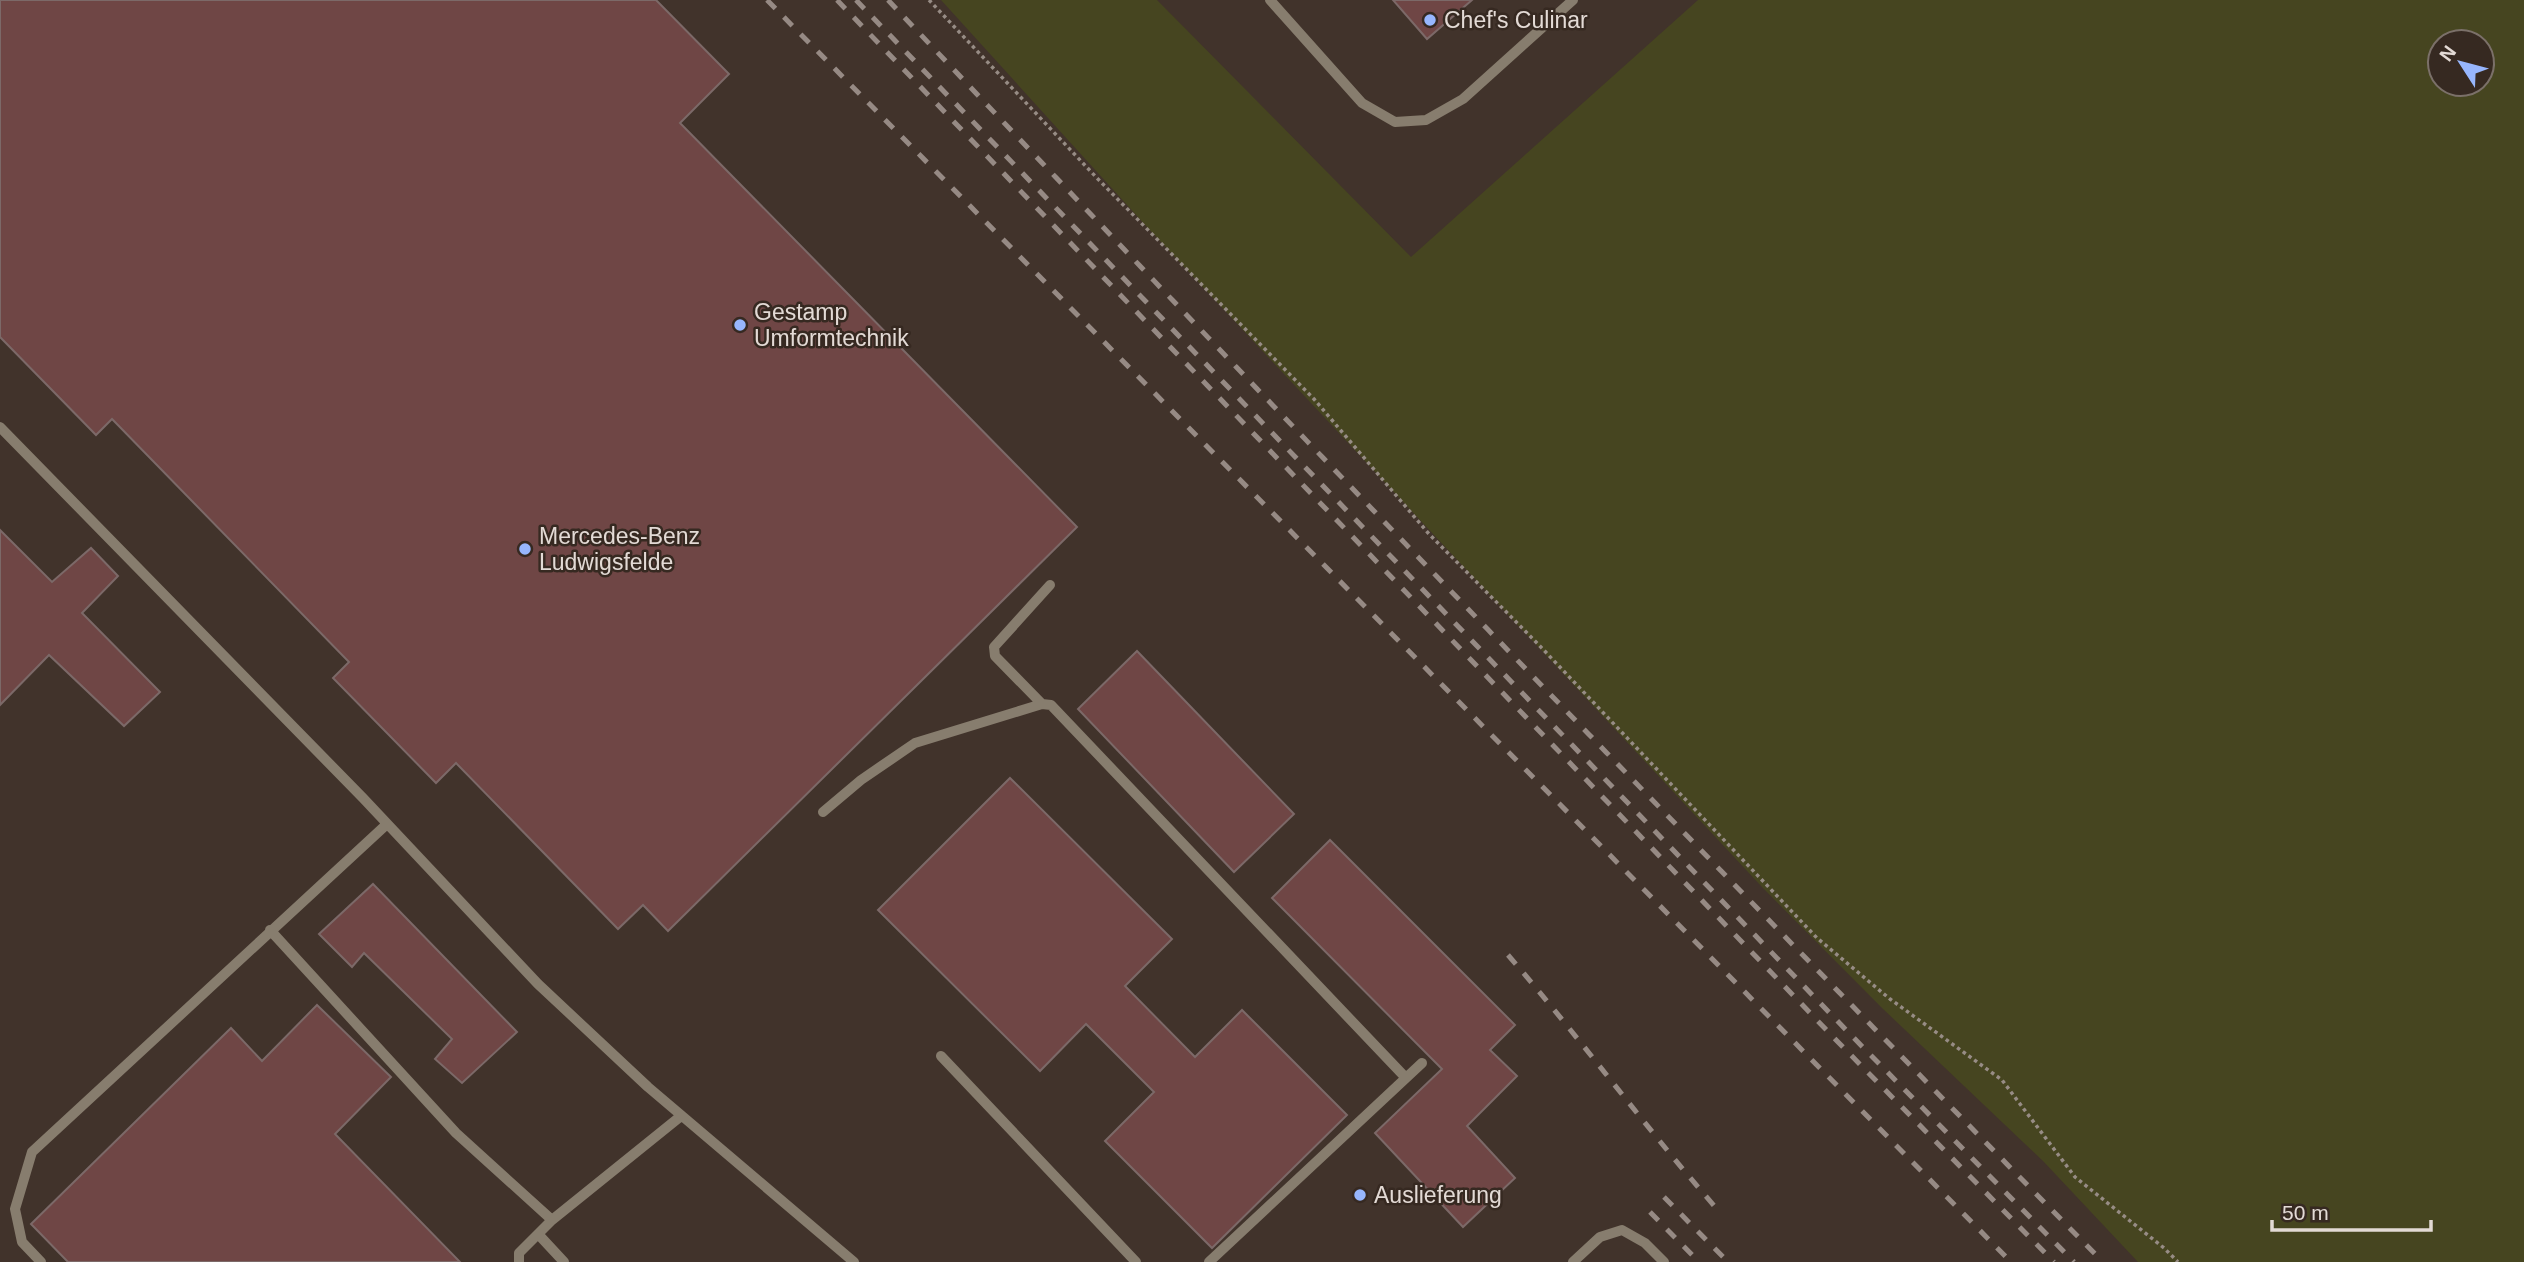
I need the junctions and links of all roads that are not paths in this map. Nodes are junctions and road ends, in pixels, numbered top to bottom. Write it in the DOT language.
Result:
graph roads {
  1 [pos="1270,0"];
  2 [pos="1573,0"];
  3 [pos="0,428"];
  4 [pos="1050,584"];
  5 [pos="1042,704"];
  6 [pos="823,812"];
  7 [pos="387,824"];
  8 [pos="270,930"];
  9 [pos="941,1056"];
  10 [pos="1422,1063"];
  11 [pos="1406,1078"];
  12 [pos="681,1116"];
  13 [pos="552,1220"];
  14 [pos="538,1234"];
  15 [pos="41,1262"];
  16 [pos="519,1262"];
  17 [pos="564,1262"];
  18 [pos="854,1262"];
  19 [pos="1136,1262"];
  20 [pos="1209,1262"];
  21 [pos="1573,1262"];
  22 [pos="1664,1262"];
  1 -- 2 [label="lane"];
  3 -- 7 [label="lane"];
  4 -- 5 [label="lane"];
  5 -- 6 [label="lane"];
  5 -- 11 [label="lane"];
  7 -- 8 [label="lane"];
  7 -- 12 [label="lane"];
  8 -- 13 [label="lane"];
  8 -- 15 [label="lane"];
  9 -- 19 [label="lane"];
  10 -- 11 [label="lane"];
  11 -- 20 [label="lane"];
  12 -- 13 [label="lane"];
  12 -- 18 [label="lane"];
  13 -- 14 [label="lane"];
  14 -- 16 [label="lane"];
  14 -- 17 [label="lane"];
  21 -- 22 [label="lane"];
}
